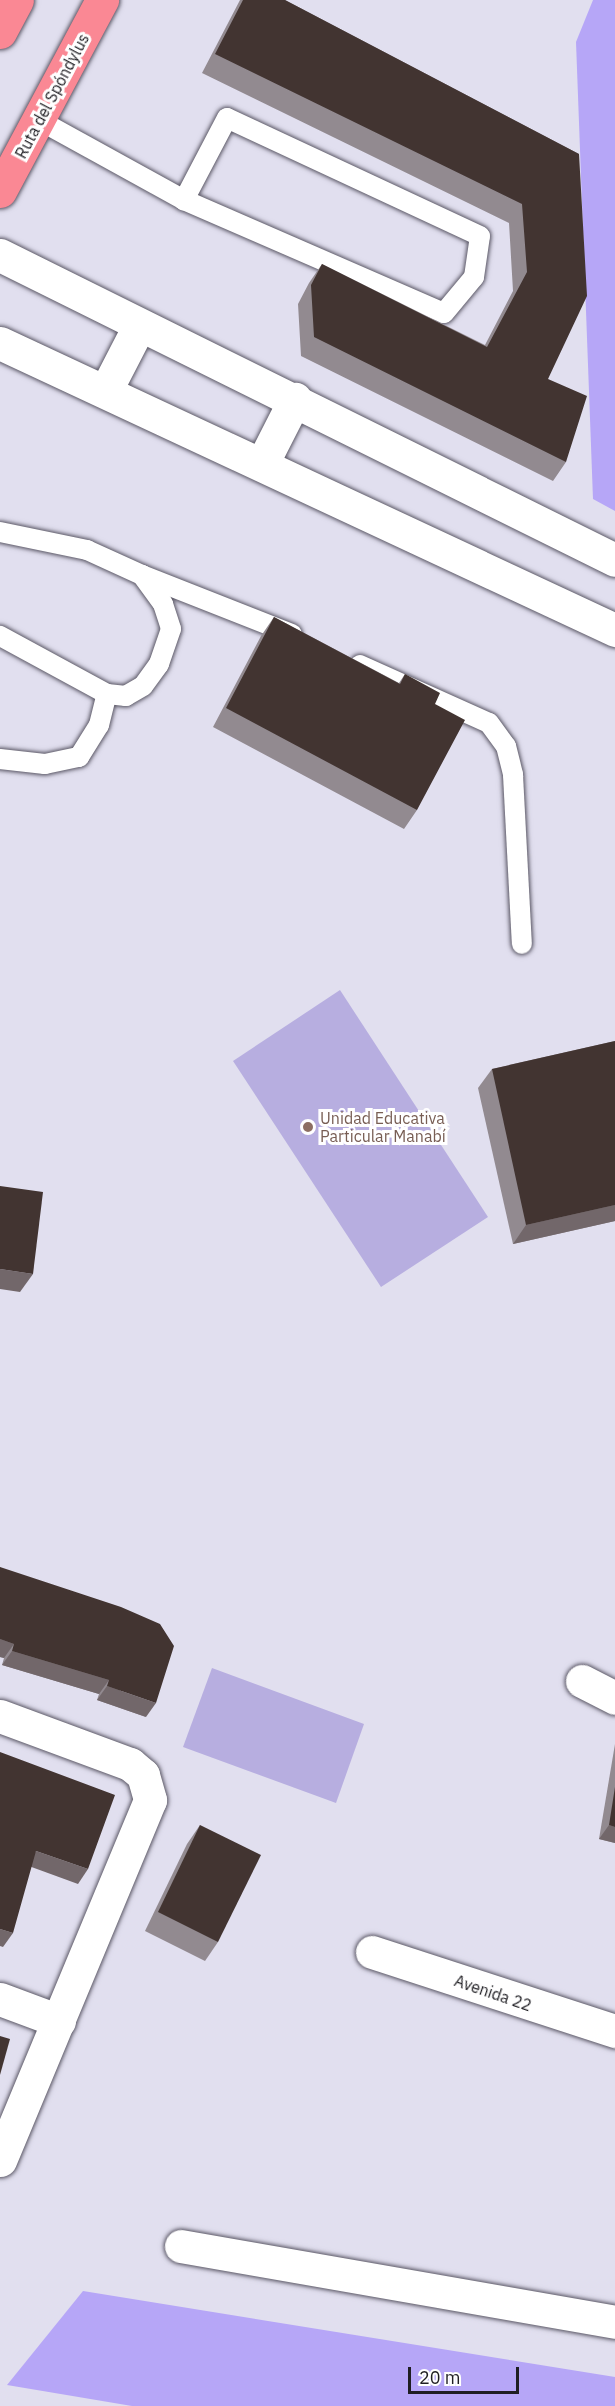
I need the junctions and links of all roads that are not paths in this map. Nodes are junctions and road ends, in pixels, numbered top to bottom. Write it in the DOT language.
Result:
graph roads {
  1 [pos="17,0"];
  2 [pos="102,0"];
  3 [pos="0,32"];
  4 [pos="39,120"];
  5 [pos="0,191"];
  6 [pos="184,200"];
  7 [pos="0,255"];
  8 [pos="139,326"];
  9 [pos="0,343"];
  10 [pos="106,390"];
  11 [pos="295,399"];
  12 [pos="263,462"];
  13 [pos="0,532"];
  14 [pos="615,560"];
  15 [pos="142,575"];
  16 [pos="615,630"];
  17 [pos="0,636"];
  18 [pos="315,644"];
  19 [pos="336,654"];
  20 [pos="107,694"];
  21 [pos="0,759"];
  22 [pos="522,944"];
  23 [pos="582,1681"];
  24 [pos="615,1698"];
  25 [pos="0,1716"];
  26 [pos="372,1952"];
  27 [pos="0,1999"];
  28 [pos="59,2021"];
  29 [pos="615,2031"];
  30 [pos="0,2160"];
  31 [pos="181,2246"];
  32 [pos="615,2322"];
  1 -- 3 [label="highway"];
  2 -- 4 [label="highway, Ruta del Spóndylus"];
  4 -- 5 [label="highway, Ruta del Spóndylus"];
  4 -- 6 [label="lane"];
  6 -- 6 [label="lane"];
  7 -- 8 [label="street"];
  8 -- 10 [label="street"];
  8 -- 11 [label="street"];
  9 -- 10 [label="street"];
  10 -- 12 [label="street"];
  11 -- 12 [label="street"];
  11 -- 14 [label="street"];
  12 -- 16 [label="street"];
  13 -- 15 [label="lane"];
  15 -- 18 [label="lane"];
  15 -- 20 [label="lane"];
  17 -- 20 [label="lane"];
  19 -- 22 [label="lane"];
  20 -- 21 [label="lane"];
  23 -- 24 [label="street"];
  25 -- 28 [label="street"];
  26 -- 29 [label="street, Avenida 22"];
  27 -- 28 [label="street"];
  28 -- 30 [label="street"];
  31 -- 32 [label="street"];
}
